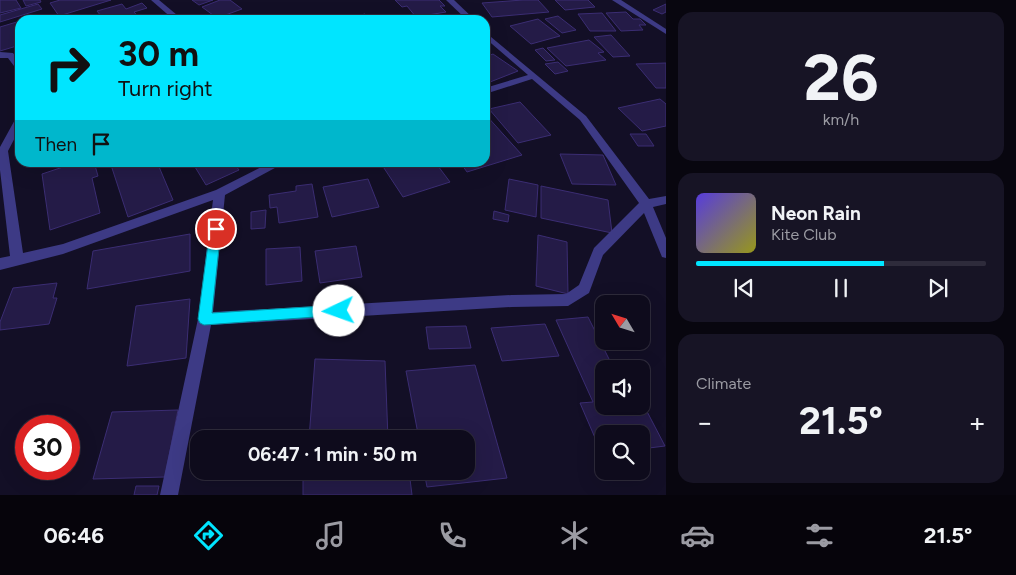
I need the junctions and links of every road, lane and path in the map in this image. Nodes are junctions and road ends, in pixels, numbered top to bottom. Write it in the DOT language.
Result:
graph roads {
  1 [pos="155,0"];
  2 [pos="450,0"];
  3 [pos="616,0"];
  4 [pos="173,15"];
  5 [pos="466,15"];
  6 [pos="666,32"];
  7 [pos="490,38"];
  8 [pos="0,55"];
  9 [pos="15,62"];
  10 [pos="534,76"];
  11 [pos="490,89"];
  12 [pos="15,127"];
  13 [pos="271,167"];
  14 [pos="220,193"];
  15 [pos="666,200"];
  16 [pos="646,204"];
  17 [pos="653,222"];
  18 [pos="666,223"];
  19 [pos="666,253"];
  20 [pos="17,259"];
  21 [pos="0,264"];
  22 [pos="204,319"];
  23 [pos="169,495"];
  1 -- 4 [label="street"];
  2 -- 5 [label="street"];
  3 -- 6 [label="street"];
  7 -- 10 [label="street"];
  8 -- 9 [label="street"];
  10 -- 11 [label="street"];
  10 -- 16 [label="street"];
  12 -- 20 [label="street"];
  13 -- 14 [label="street"];
  14 -- 20 [label="street"];
  14 -- 22 [label="street"];
  15 -- 16 [label="street"];
  16 -- 17 [label="street"];
  16 -- 22 [label="street"];
  17 -- 18 [label="street"];
  17 -- 19 [label="street"];
  20 -- 21 [label="street"];
  22 -- 23 [label="street"];
}
